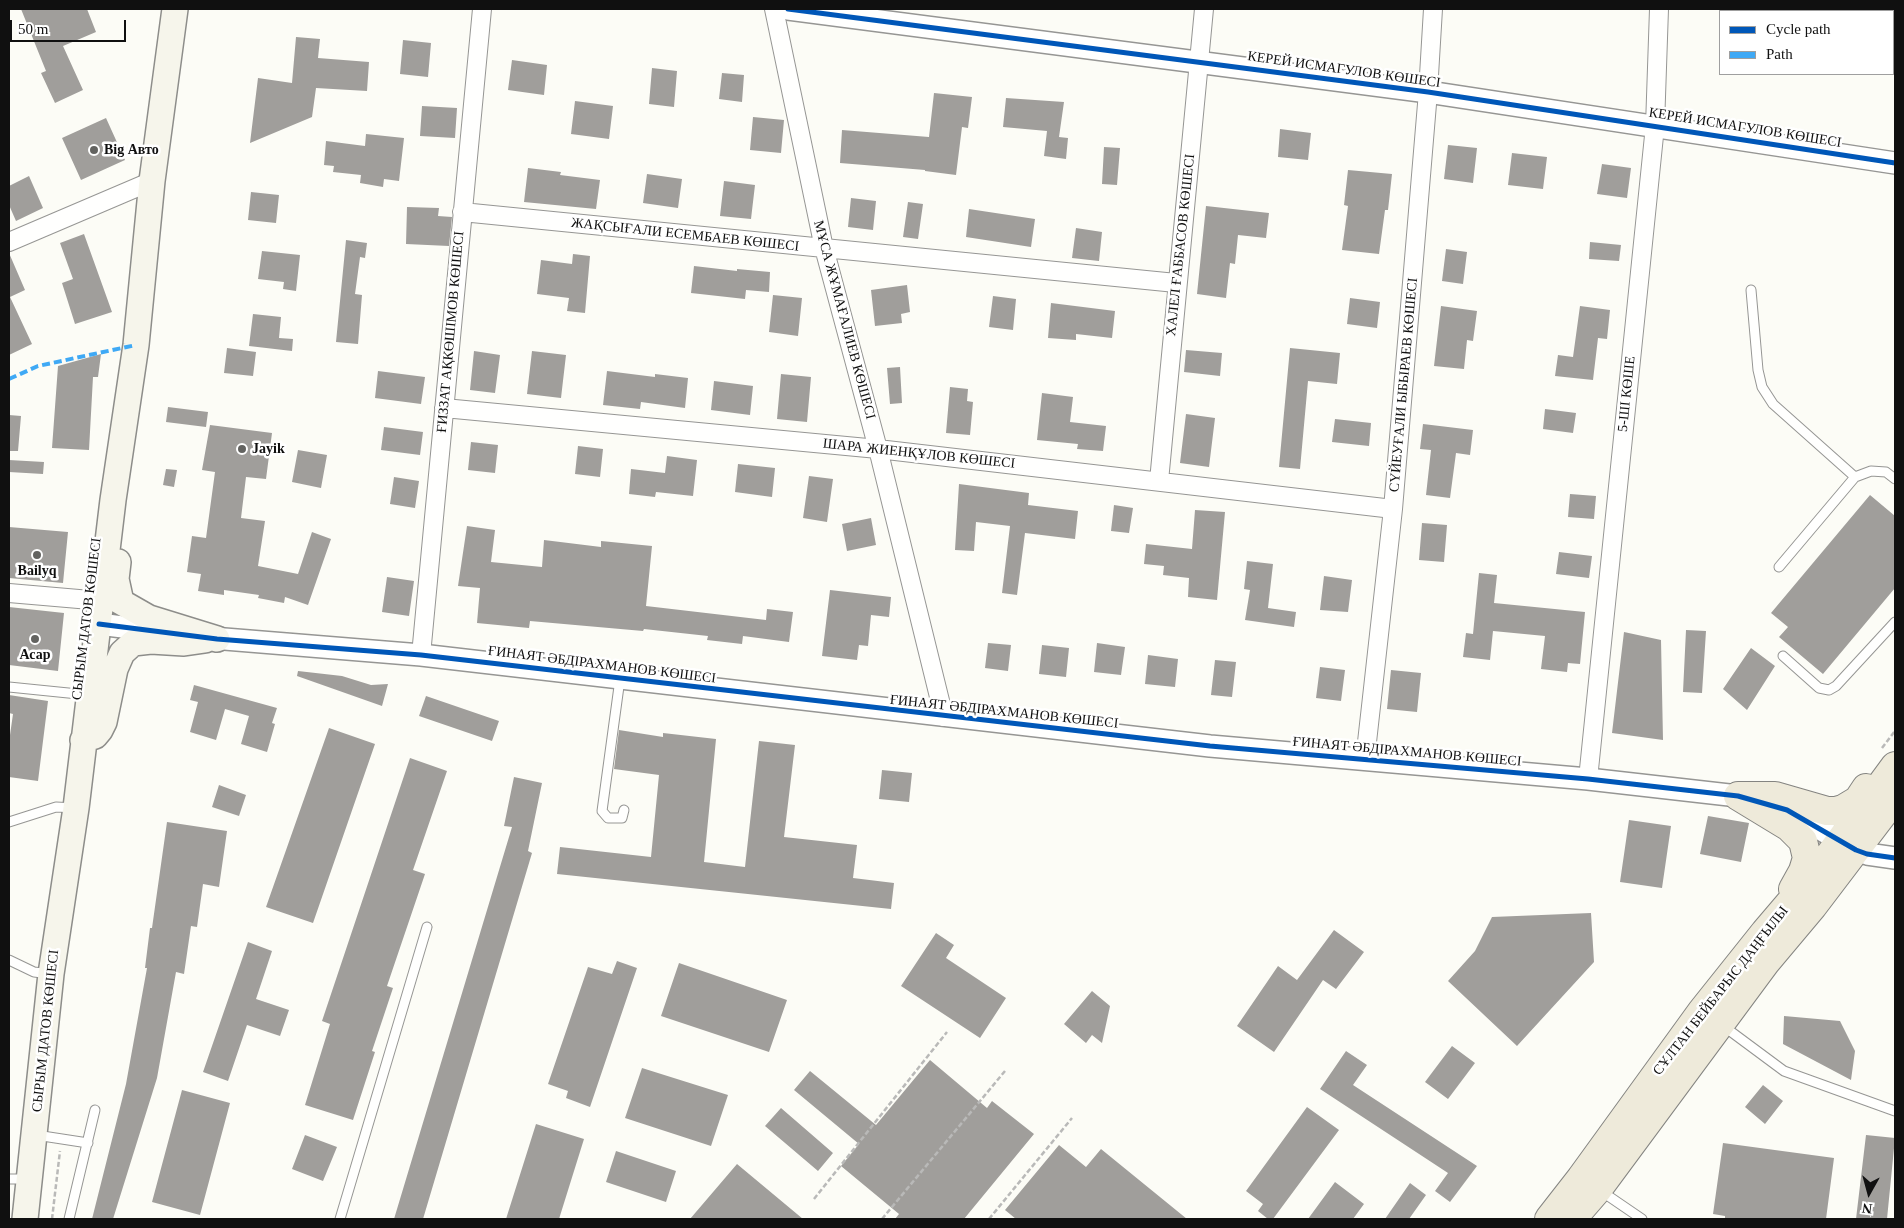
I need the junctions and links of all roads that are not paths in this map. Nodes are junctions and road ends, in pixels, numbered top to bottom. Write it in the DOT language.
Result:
graph roads {
  1 [pos="175,9"];
  2 [pos="482,9"];
  3 [pos="774,9"];
  4 [pos="788,9"];
  5 [pos="1204,9"];
  6 [pos="1432,9"];
  7 [pos="1659,9"];
  8 [pos="1199,62"];
  9 [pos="1428,92"];
  10 [pos="1654,126"];
  11 [pos="1895,163"];
  12 [pos="152,181"];
  13 [pos="462,212"];
  14 [pos="9,242"];
  15 [pos="824,248"];
  16 [pos="1176,283"];
  17 [pos="1751,290"];
  18 [pos="444,408"];
  19 [pos="878,449"];
  20 [pos="1855,477"];
  21 [pos="1895,479"];
  22 [pos="1159,481"];
  23 [pos="113,500"];
  24 [pos="1394,509"];
  25 [pos="1779,567"];
  26 [pos="9,593"];
  27 [pos="100,612"];
  28 [pos="1895,622"];
  29 [pos="217,639"];
  30 [pos="421,656"];
  31 [pos="1783,656"];
  32 [pos="620,679"];
  33 [pos="9,687"];
  34 [pos="88,695"];
  35 [pos="944,716"];
  36 [pos="84,740"];
  37 [pos="1895,755"];
  38 [pos="1365,760"];
  39 [pos="1895,766"];
  40 [pos="1588,779"];
  41 [pos="1738,796"];
  42 [pos="1895,798"];
  43 [pos="76,808"];
  44 [pos="624,810"];
  45 [pos="9,822"];
  46 [pos="1848,845"];
  47 [pos="1895,858"];
  48 [pos="1776,918"];
  49 [pos="427,927"];
  50 [pos="9,960"];
  51 [pos="51,974"];
  52 [pos="1720,1023"];
  53 [pos="95,1110"];
  54 [pos="1895,1111"];
  55 [pos="35,1134"];
  56 [pos="88,1143"];
  57 [pos="20,1179"];
  58 [pos="1598,1189"];
  59 [pos="25,1219"];
  60 [pos="69,1219"];
  61 [pos="340,1219"];
  62 [pos="1549,1219"];
  63 [pos="1572,1219"];
  64 [pos="1642,1219"];
  1 -- 12 [label="main road, СЫРЫМ ДАТОВ КӨШЕСІ"];
  2 -- 13 [label="street, ҒИЗЗАТ АҚКӨШІМОВ КӨШЕСI"];
  3 -- 15 [label="street, МҰСА ЖҰМАҒАЛИЕВ КӨШЕСІ"];
  4 -- 8 [label="street, КЕРЕЙ ИСМАГУЛОВ КӨШЕСІ"];
  5 -- 8 [label="street, ХАЛЕЛ ҒАББАСОВ КӨШЕСІ"];
  6 -- 9 [label="street, СҮЙЕУҒАЛИ ЫБЫРАЕВ КӨШЕСI"];
  7 -- 10 [label="street, 5-ШI КӨШЕ"];
  8 -- 9 [label="street, КЕРЕЙ ИСМАГУЛОВ КӨШЕСІ"];
  8 -- 16 [label="street, ХАЛЕЛ ҒАББАСОВ КӨШЕСІ"];
  9 -- 10 [label="street, КЕРЕЙ ИСМАГУЛОВ КӨШЕСІ"];
  9 -- 24 [label="street, СҮЙЕУҒАЛИ ЫБЫРАЕВ КӨШЕСI"];
  10 -- 11 [label="street, КЕРЕЙ ИСМАГУЛОВ КӨШЕСІ"];
  10 -- 40 [label="street, 5-ШI КӨШЕ"];
  12 -- 14 [label="street"];
  12 -- 23 [label="main road, СЫРЫМ ДАТОВ КӨШЕСІ"];
  13 -- 15 [label="street, ЖАҚСЫҒАЛИ ЕСЕМБАЕВ КӨШЕСI"];
  13 -- 18 [label="street, ҒИЗЗАТ АҚКӨШІМОВ КӨШЕСI"];
  15 -- 16 [label="street, ЖАҚСЫҒАЛИ ЕСЕМБАЕВ КӨШЕСI"];
  15 -- 19 [label="street, МҰСА ЖҰМАҒАЛИЕВ КӨШЕСІ"];
  16 -- 22 [label="street, ХАЛЕЛ ҒАББАСОВ КӨШЕСІ"];
  17 -- 20 [label="lane"];
  18 -- 19 [label="street, ШАРА ЖИЕНҚҰЛОВ КӨШЕСІ"];
  18 -- 30 [label="street, ҒИЗЗАТ АҚКӨШІМОВ КӨШЕСI"];
  19 -- 22 [label="street, ШАРА ЖИЕНҚҰЛОВ КӨШЕСІ"];
  19 -- 35 [label="street, МҰСА ЖҰМАҒАЛИЕВ КӨШЕСІ"];
  20 -- 21 [label="lane"];
  20 -- 25 [label="lane"];
  22 -- 24 [label="street, ШАРА ЖИЕНҚҰЛОВ КӨШЕСІ"];
  23 -- 27 [label="main road, СЫРЫМ ДАТОВ КӨШЕСІ"];
  23 -- 29 [label="main road"];
  24 -- 38 [label="street, СҮЙЕУҒАЛИ ЫБЫРАЕВ КӨШЕСI"];
  26 -- 27 [label="street"];
  27 -- 29 [label="street, ҒИНАЯТ ӘБДІРАХМАНОВ КӨШЕСІ"];
  27 -- 34 [label="main road, СЫРЫМ ДАТОВ КӨШЕСІ"];
  28 -- 31 [label="lane"];
  29 -- 30 [label="street, ҒИНАЯТ ӘБДІРАХМАНОВ КӨШЕСІ"];
  29 -- 36 [label="main road"];
  30 -- 32 [label="street, ҒИНАЯТ ӘБДІРАХМАНОВ КӨШЕСІ"];
  32 -- 35 [label="street, ҒИНАЯТ ӘБДІРАХМАНОВ КӨШЕСІ"];
  32 -- 44 [label="lane"];
  33 -- 34 [label="lane"];
  34 -- 36 [label="main road, СЫРЫМ ДАТОВ КӨШЕСІ"];
  35 -- 38 [label="street, ҒИНАЯТ ӘБДІРАХМАНОВ КӨШЕСІ"];
  36 -- 43 [label="main road, СЫРЫМ ДАТОВ КӨШЕСІ"];
  37 -- 41 [label="main road"];
  38 -- 40 [label="street, ҒИНАЯТ ӘБДІРАХМАНОВ КӨШЕСІ"];
  39 -- 46 [label="main road, СҰЛТАН БЕЙБАРЫС ДАҢҒЫЛЫ"];
  40 -- 41 [label="street, ҒИНАЯТ ӘБДІРАХМАНОВ КӨШЕСІ"];
  41 -- 46 [label="street, ҒИНАЯТ ӘБДІРАХМАНОВ КӨШЕСІ"];
  41 -- 48 [label="main road"];
  42 -- 46 [label="main road, СҰЛТАН БЕЙБАРЫС ДАҢҒЫЛЫ"];
  43 -- 45 [label="lane"];
  43 -- 51 [label="main road, СЫРЫМ ДАТОВ КӨШЕСІ"];
  46 -- 47 [label="street, ҒИНАЯТ ӘБДІРАХМАНОВ КӨШЕСІ"];
  46 -- 48 [label="main road, СҰЛТАН БЕЙБАРЫС ДАҢҒЫЛЫ"];
  46 -- 52 [label="main road, СҰЛТАН БЕЙБАРЫС ДАҢҒЫЛЫ"];
  48 -- 62 [label="main road, СҰЛТАН БЕЙБАРЫС ДАҢҒЫЛЫ"];
  49 -- 61 [label="lane"];
  50 -- 51 [label="lane"];
  51 -- 55 [label="main road, СЫРЫМ ДАТОВ КӨШЕСІ"];
  52 -- 54 [label="lane"];
  52 -- 58 [label="main road, СҰЛТАН БЕЙБАРЫС ДАҢҒЫЛЫ"];
  53 -- 56 [label="lane"];
  55 -- 56 [label="lane"];
  55 -- 57 [label="main road, СЫРЫМ ДАТОВ КӨШЕСІ"];
  56 -- 60 [label="lane"];
  57 -- 59 [label="main road, СЫРЫМ ДАТОВ КӨШЕСІ"];
  58 -- 63 [label="main road, СҰЛТАН БЕЙБАРЫС ДАҢҒЫЛЫ"];
  58 -- 64 [label="lane"];
}
